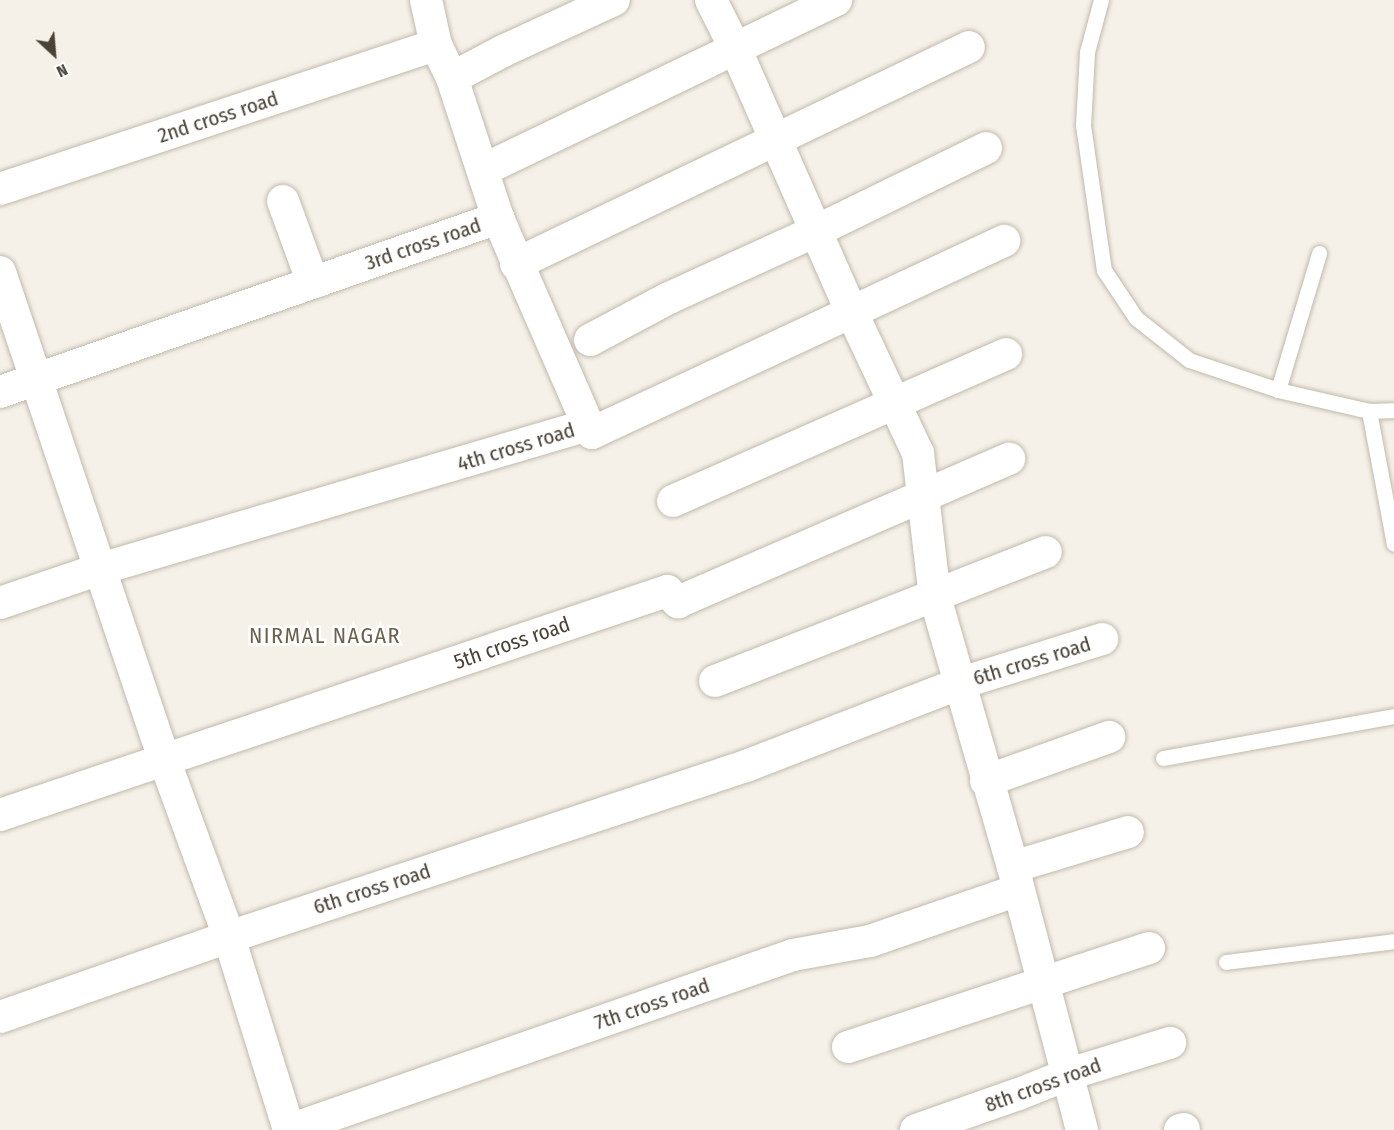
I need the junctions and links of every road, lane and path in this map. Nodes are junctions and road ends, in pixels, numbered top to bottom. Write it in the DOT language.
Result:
graph roads {
  1 [pos="426,0"];
  2 [pos="614,0"];
  3 [pos="711,0"];
  4 [pos="836,0"];
  5 [pos="1101,0"];
  6 [pos="436,45"];
  7 [pos="969,46"];
  8 [pos="736,50"];
  9 [pos="452,78"];
  10 [pos="777,140"];
  11 [pos="986,148"];
  12 [pos="483,170"];
  13 [pos="0,189"];
  14 [pos="283,201"];
  15 [pos="498,218"];
  16 [pos="818,230"];
  17 [pos="1004,241"];
  18 [pos="1319,253"];
  19 [pos="516,264"];
  20 [pos="0,272"];
  21 [pos="313,283"];
  22 [pos="852,313"];
  23 [pos="590,339"];
  24 [pos="1006,354"];
  25 [pos="36,380"];
  26 [pos="1278,390"];
  27 [pos="0,392"];
  28 [pos="894,403"];
  29 [pos="1394,410"];
  30 [pos="1369,411"];
  31 [pos="588,425"];
  32 [pos="1009,459"];
  33 [pos="922,496"];
  34 [pos="673,501"];
  35 [pos="1394,544"];
  36 [pos="1046,552"];
  37 [pos="100,569"];
  38 [pos="935,597"];
  39 [pos="0,603"];
  40 [pos="1102,639"];
  41 [pos="715,681"];
  42 [pos="961,683"];
  43 [pos="1394,716"];
  44 [pos="1109,736"];
  45 [pos="1163,758"];
  46 [pos="164,759"];
  47 [pos="986,781"];
  48 [pos="0,815"];
  49 [pos="1128,832"];
  50 [pos="1015,879"];
  51 [pos="229,937"];
  52 [pos="1394,941"];
  53 [pos="1149,948"];
  54 [pos="1226,962"];
  55 [pos="1042,982"];
  56 [pos="0,1017"];
  57 [pos="1170,1044"];
  58 [pos="848,1047"];
  59 [pos="1069,1074"];
  60 [pos="289,1130"];
  61 [pos="916,1130"];
  62 [pos="1083,1130"];
  1 -- 6 [label="street, 3rd cross road"];
  2 -- 9 [label="street"];
  3 -- 8 [label="street"];
  4 -- 8 [label="street"];
  5 -- 26 [label="lane"];
  6 -- 9 [label="street, 3rd cross road"];
  6 -- 13 [label="street, 2nd cross road"];
  7 -- 10 [label="street"];
  8 -- 10 [label="street"];
  8 -- 12 [label="street"];
  9 -- 12 [label="street, 3rd cross road"];
  10 -- 16 [label="street"];
  10 -- 19 [label="street"];
  11 -- 16 [label="street"];
  12 -- 15 [label="street, 3rd cross road"];
  14 -- 21 [label="street"];
  15 -- 19 [label="street"];
  15 -- 21 [label="street, 3rd cross road"];
  16 -- 22 [label="street"];
  16 -- 23 [label="street"];
  17 -- 22 [label="street, 4th cross road"];
  18 -- 26 [label="lane"];
  19 -- 31 [label="street"];
  20 -- 25 [label="street"];
  21 -- 25 [label="street, 3rd cross road"];
  22 -- 28 [label="street"];
  22 -- 31 [label="street, 4th cross road"];
  24 -- 28 [label="street"];
  25 -- 27 [label="street, 3rd cross road"];
  25 -- 37 [label="street"];
  26 -- 30 [label="lane"];
  28 -- 33 [label="street"];
  28 -- 34 [label="street"];
  29 -- 30 [label="lane"];
  30 -- 35 [label="lane"];
  31 -- 37 [label="street, 4th cross road"];
  32 -- 33 [label="street, 5th cross road"];
  33 -- 38 [label="street"];
  33 -- 46 [label="street, 5th cross road"];
  36 -- 38 [label="street"];
  37 -- 39 [label="street, 4th cross road"];
  37 -- 46 [label="street"];
  38 -- 41 [label="street"];
  38 -- 42 [label="street"];
  40 -- 42 [label="street, 6th cross road"];
  42 -- 47 [label="street"];
  42 -- 51 [label="street, 6th cross road"];
  43 -- 45 [label="lane"];
  44 -- 47 [label="street"];
  46 -- 48 [label="street, 5th cross road"];
  46 -- 51 [label="street"];
  47 -- 50 [label="street"];
  49 -- 50 [label="street, 7th cross road"];
  50 -- 55 [label="street"];
  50 -- 60 [label="street, 7th cross road"];
  51 -- 56 [label="street, 6th cross road"];
  51 -- 60 [label="street"];
  52 -- 54 [label="lane"];
  53 -- 55 [label="street"];
  55 -- 58 [label="street"];
  55 -- 59 [label="street"];
  57 -- 59 [label="street, 8th cross road"];
  59 -- 61 [label="street, 8th cross road"];
  59 -- 62 [label="street"];
}
